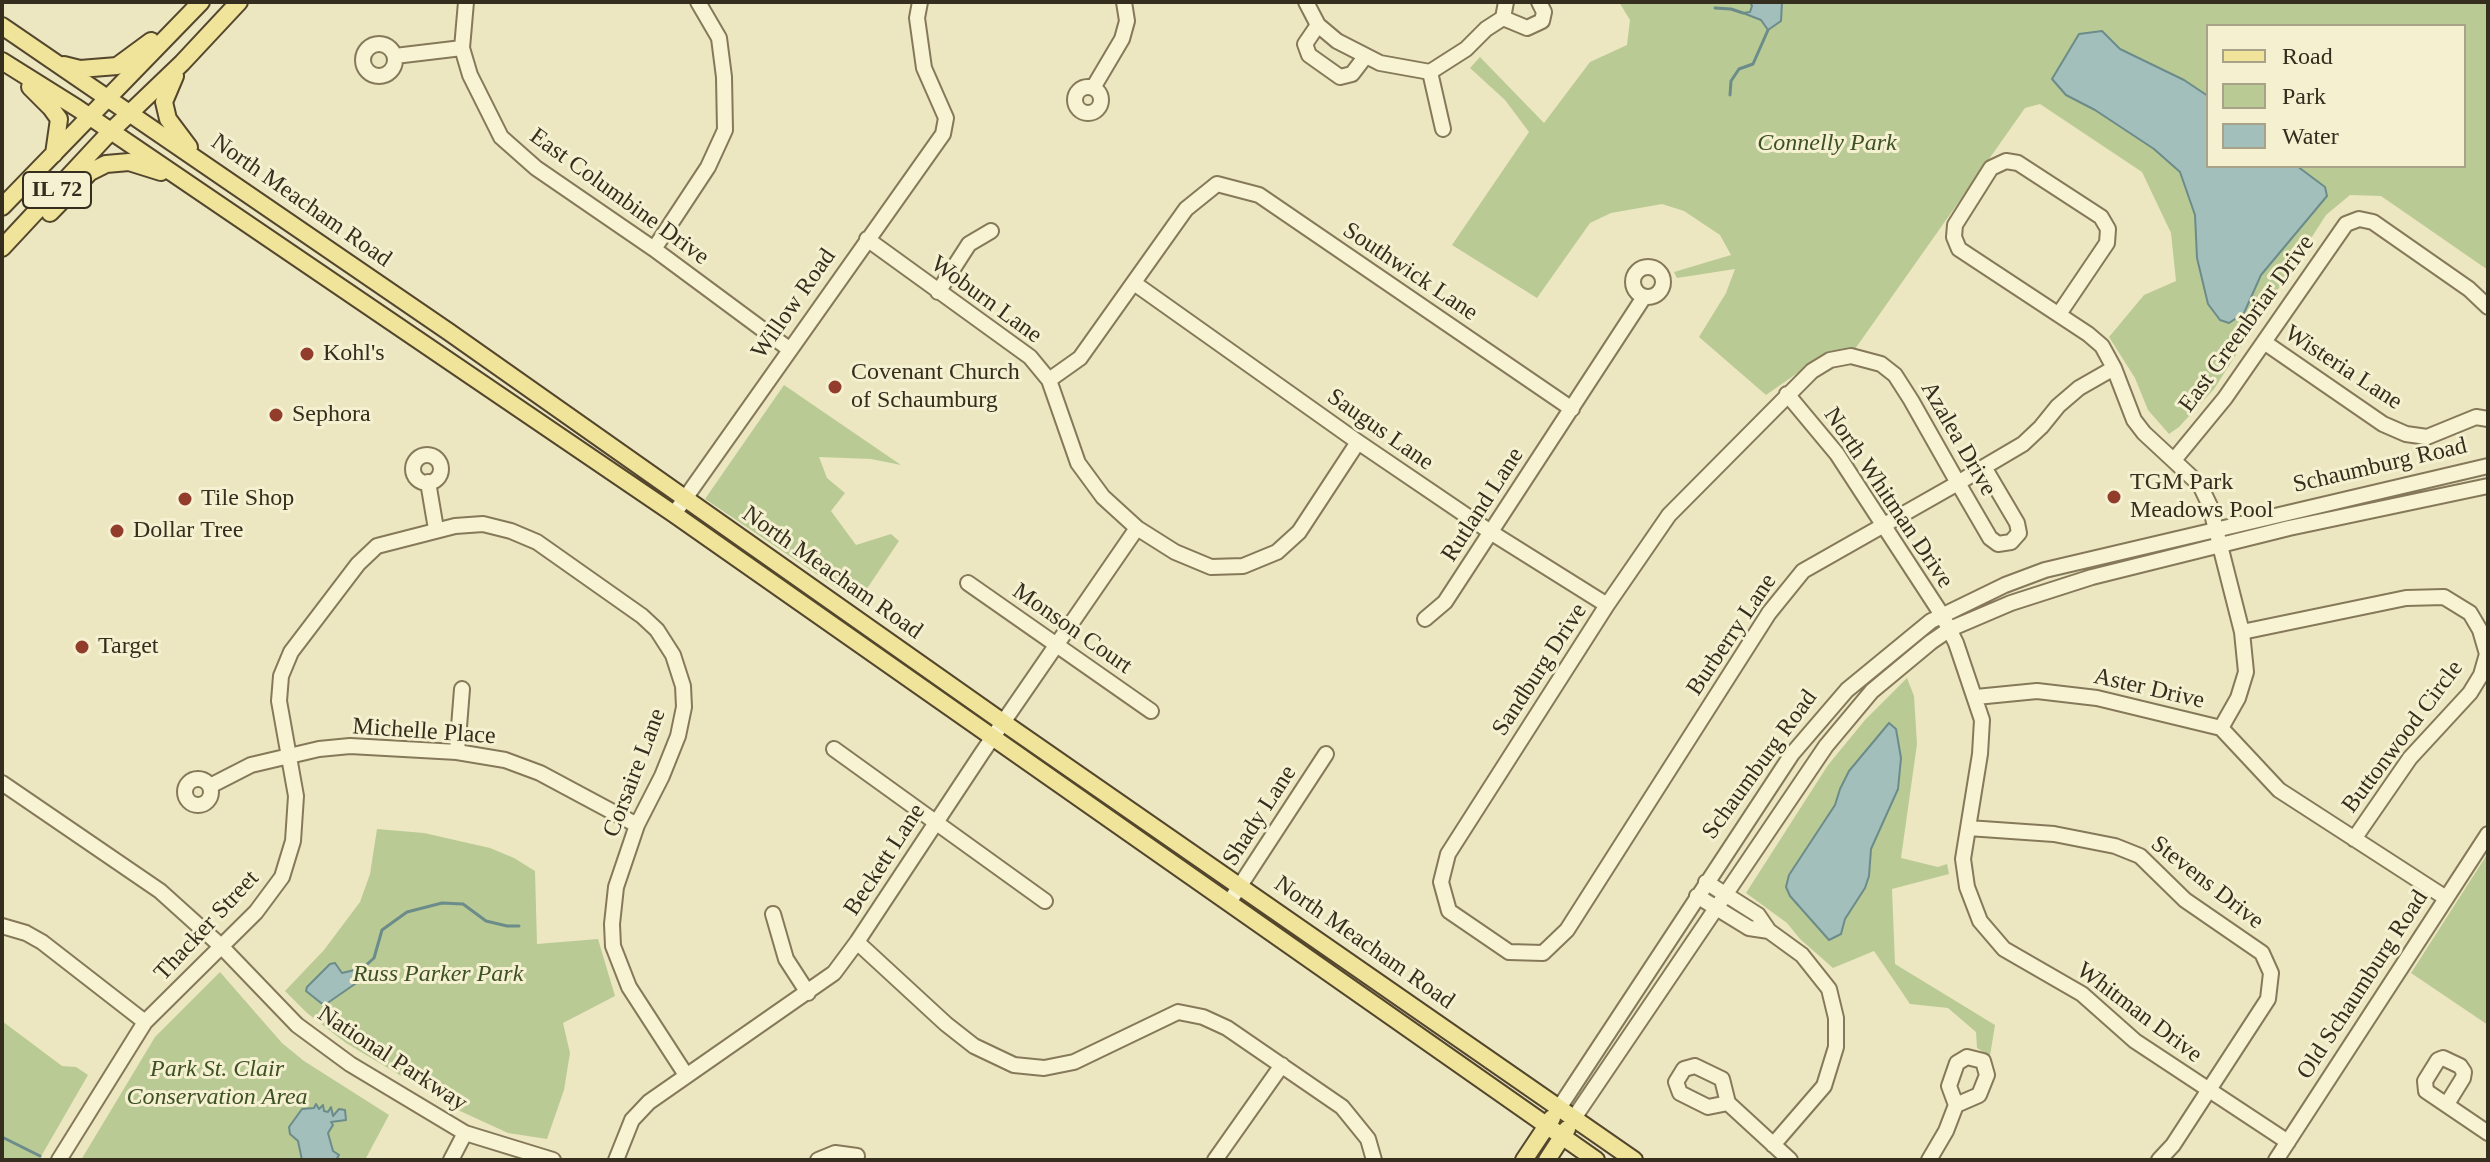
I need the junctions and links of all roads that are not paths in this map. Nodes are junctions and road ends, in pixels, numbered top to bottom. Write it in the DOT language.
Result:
graph roads {
  1 [pos="239,2"];
  2 [pos="466,2"];
  3 [pos="698,2"];
  4 [pos="920,2"];
  5 [pos="1124,2"];
  6 [pos="1306,2"];
  7 [pos="1506,2"];
  8 [pos="1539,2"];
  9 [pos="198,5"];
  10 [pos="1503,18"];
  11 [pos="1318,25"];
  12 [pos="2,26"];
  13 [pos="462,48"];
  14 [pos="395,56"];
  15 [pos="1365,57"];
  16 [pos="2,61"];
  17 [pos="55,63"];
  18 [pos="182,63"];
  19 [pos="1430,72"];
  20 [pos="1093,88"];
  21 [pos="108,98"];
  22 [pos="130,113"];
  23 [pos="91,117"];
  24 [pos="1443,129"];
  25 [pos="111,131"];
  26 [pos="54,154"];
  27 [pos="196,158"];
  28 [pos="181,179"];
  29 [pos="2,207"];
  30 [pos="991,231"];
  31 [pos="867,239"];
  32 [pos="654,249"];
  33 [pos="2,250"];
  34 [pos="1134,283"];
  35 [pos="938,292"];
  36 [pos="1644,297"];
  37 [pos="2488,307"];
  38 [pos="2059,314"];
  39 [pos="2264,342"];
  40 [pos="789,349"];
  41 [pos="2114,368"];
  42 [pos="1049,380"];
  43 [pos="1787,394"];
  44 [pos="1572,409"];
  45 [pos="2488,419"];
  46 [pos="1358,442"];
  47 [pos="2174,460"];
  48 [pos="2488,466"];
  49 [pos="1984,467"];
  50 [pos="428,482"];
  51 [pos="1958,483"];
  52 [pos="2488,486"];
  53 [pos="684,499"];
  54 [pos="674,514"];
  55 [pos="1883,525"];
  56 [pos="1137,528"];
  57 [pos="436,529"];
  58 [pos="2216,529"];
  59 [pos="1492,533"];
  60 [pos="2220,546"];
  61 [pos="968,583"];
  62 [pos="1607,605"];
  63 [pos="1942,615"];
  64 [pos="1425,619"];
  65 [pos="1950,629"];
  66 [pos="2242,632"];
  67 [pos="1058,647"];
  68 [pos="462,689"];
  69 [pos="1976,697"];
  70 [pos="1151,711"];
  71 [pos="1004,723"];
  72 [pos="2221,728"];
  73 [pos="993,737"];
  74 [pos="834,749"];
  75 [pos="457,752"];
  76 [pos="1326,754"];
  77 [pos="289,755"];
  78 [pos="2,783"];
  79 [pos="210,786"];
  80 [pos="937,822"];
  81 [pos="637,825"];
  82 [pos="1968,828"];
  83 [pos="2488,834"];
  84 [pos="2354,839"];
  85 [pos="1706,882"];
  86 [pos="1240,886"];
  87 [pos="1727,895"];
  88 [pos="1697,896"];
  89 [pos="2446,898"];
  90 [pos="1045,901"];
  91 [pos="1230,901"];
  92 [pos="1717,908"];
  93 [pos="773,914"];
  94 [pos="2,926"];
  95 [pos="1769,931"];
  96 [pos="857,942"];
  97 [pos="221,946"];
  98 [pos="1543,953"];
  99 [pos="808,993"];
  100 [pos="145,1022"];
  101 [pos="1282,1065"];
  102 [pos="686,1075"];
  103 [pos="2207,1091"];
  104 [pos="1728,1103"];
  105 [pos="2447,1104"];
  106 [pos="1956,1105"];
  107 [pos="1559,1108"];
  108 [pos="1574,1118"];
  109 [pos="1548,1125"];
  110 [pos="465,1133"];
  111 [pos="2488,1133"];
  112 [pos="1562,1136"];
  113 [pos="2288,1142"];
  114 [pos="1773,1145"];
  115 [pos="857,1156"];
  116 [pos="59,1160"];
  117 [pos="451,1160"];
  118 [pos="553,1160"];
  119 [pos="616,1160"];
  120 [pos="818,1160"];
  121 [pos="1215,1160"];
  122 [pos="1374,1160"];
  123 [pos="1524,1160"];
  124 [pos="1547,1160"];
  125 [pos="1596,1160"];
  126 [pos="1634,1160"];
  127 [pos="1790,1160"];
  128 [pos="1929,1160"];
  129 [pos="2159,1160"];
  130 [pos="2276,1160"];
  1 -- 18 [label="main road, IL 72"];
  2 -- 13 [label="street, East Columbine Drive"];
  3 -- 32 [label="street"];
  4 -- 31 [label="street, Willow Road"];
  5 -- 20 [label="street"];
  6 -- 11 [label="street"];
  7 -- 10 [label="street"];
  8 -- 10 [label="street"];
  9 -- 17 [label="main road"];
  9 -- 21 [label="main road, IL 72"];
  10 -- 19 [label="street"];
  11 -- 15 [label="street"];
  11 -- 15 [label="street"];
  12 -- 17 [label="main road, North Meacham Road"];
  13 -- 14 [label="street"];
  13 -- 32 [label="street, East Columbine Drive"];
  15 -- 19 [label="street"];
  16 -- 23 [label="main road, North Meacham Road"];
  16 -- 26 [label="main road"];
  17 -- 21 [label="main road, North Meacham Road"];
  18 -- 22 [label="main road, IL 72"];
  18 -- 27 [label="main road"];
  19 -- 24 [label="street"];
  21 -- 22 [label="main road, North Meacham Road"];
  21 -- 23 [label="main road, IL 72"];
  22 -- 25 [label="main road, IL 72"];
  22 -- 27 [label="main road, North Meacham Road"];
  23 -- 25 [label="main road, North Meacham Road"];
  23 -- 26 [label="main road, IL 72"];
  25 -- 28 [label="main road, North Meacham Road"];
  25 -- 33 [label="main road, IL 72"];
  26 -- 29 [label="main road, IL 72"];
  27 -- 53 [label="main road, North Meacham Road"];
  28 -- 33 [label="main road"];
  28 -- 54 [label="main road, North Meacham Road"];
  30 -- 35 [label="street"];
  31 -- 35 [label="street, Woburn Lane"];
  31 -- 40 [label="street, Willow Road"];
  32 -- 40 [label="street, East Columbine Drive"];
  34 -- 42 [label="street"];
  34 -- 44 [label="street, Southwick Lane"];
  34 -- 46 [label="street, Saugus Lane"];
  35 -- 42 [label="street, Woburn Lane"];
  36 -- 44 [label="street, Rutland Lane"];
  37 -- 39 [label="street, East Greenbriar Drive"];
  38 -- 38 [label="street"];
  38 -- 41 [label="street"];
  39 -- 45 [label="street, Wisteria Lane"];
  39 -- 47 [label="street, East Greenbriar Drive"];
  40 -- 53 [label="street, Willow Road"];
  41 -- 47 [label="street"];
  41 -- 49 [label="street, Burberry Lane"];
  42 -- 56 [label="street, Woburn Lane"];
  43 -- 51 [label="street, Azalea Drive"];
  43 -- 55 [label="street, North Whitman Drive"];
  43 -- 62 [label="street, Sandburg Drive"];
  44 -- 59 [label="street, Rutland Lane"];
  46 -- 56 [label="street, Woburn Lane"];
  46 -- 59 [label="street, Saugus Lane"];
  47 -- 58 [label="street"];
  48 -- 58 [label="street, Schaumburg Road"];
  49 -- 51 [label="street, Burberry Lane"];
  49 -- 51 [label="street, Azalea Drive"];
  50 -- 57 [label="street"];
  51 -- 55 [label="street, Burberry Lane"];
  52 -- 60 [label="street, Schaumburg Road"];
  53 -- 54 [label="street, Willow Road"];
  53 -- 71 [label="main road, North Meacham Road"];
  54 -- 73 [label="main road, North Meacham Road"];
  55 -- 63 [label="street, North Whitman Drive"];
  55 -- 98 [label="street, Burberry Lane"];
  56 -- 67 [label="street, Beckett Lane"];
  57 -- 77 [label="street, Thacker Street"];
  57 -- 81 [label="street, Corsaire Lane"];
  58 -- 60 [label="street"];
  58 -- 63 [label="street, Schaumburg Road"];
  59 -- 62 [label="street, Saugus Lane"];
  59 -- 64 [label="street, Rutland Lane"];
  60 -- 65 [label="street, Schaumburg Road"];
  60 -- 66 [label="street"];
  61 -- 67 [label="street, Monson Court"];
  62 -- 98 [label="street, Sandburg Drive"];
  63 -- 65 [label="street, North Whitman Drive"];
  63 -- 85 [label="street, Schaumburg Road"];
  65 -- 69 [label="street, Whitman Drive"];
  65 -- 87 [label="street, Schaumburg Road"];
  66 -- 72 [label="street"];
  66 -- 84 [label="street, Buttonwood Circle"];
  67 -- 70 [label="street, Monson Court"];
  67 -- 71 [label="street, Beckett Lane"];
  68 -- 75 [label="street"];
  69 -- 72 [label="street, Aster Drive"];
  69 -- 82 [label="street, Whitman Drive"];
  71 -- 73 [label="street, Beckett Lane"];
  71 -- 86 [label="main road, North Meacham Road"];
  72 -- 84 [label="street, Aster Drive"];
  73 -- 80 [label="street, Beckett Lane"];
  73 -- 91 [label="main road, North Meacham Road"];
  74 -- 80 [label="street"];
  75 -- 77 [label="street, Michelle Place"];
  75 -- 81 [label="street, Michelle Place"];
  76 -- 86 [label="street, Shady Lane"];
  77 -- 79 [label="street, Michelle Place"];
  77 -- 97 [label="street, Thacker Street"];
  78 -- 97 [label="street, National Parkway"];
  80 -- 90 [label="street"];
  80 -- 96 [label="street, Beckett Lane"];
  81 -- 102 [label="street, Corsaire Lane"];
  82 -- 103 [label="street, Whitman Drive"];
  82 -- 103 [label="street, Stevens Drive"];
  83 -- 89 [label="street, Old Schaumburg Road"];
  84 -- 89 [label="street, Aster Drive"];
  85 -- 87 [label="street"];
  85 -- 88 [label="street, Schaumburg Road"];
  86 -- 91 [label="street, Shady Lane"];
  86 -- 107 [label="main road, North Meacham Road"];
  87 -- 92 [label="street, Schaumburg Road"];
  87 -- 95 [label="street"];
  88 -- 92 [label="street"];
  88 -- 107 [label="street, Schaumburg Road"];
  89 -- 113 [label="street, Old Schaumburg Road"];
  91 -- 109 [label="main road, North Meacham Road"];
  92 -- 95 [label="street"];
  92 -- 108 [label="street, Schaumburg Road"];
  93 -- 99 [label="street"];
  94 -- 100 [label="street"];
  95 -- 114 [label="street"];
  96 -- 99 [label="street, Beckett Lane"];
  96 -- 101 [label="street"];
  97 -- 100 [label="street, Thacker Street"];
  97 -- 110 [label="street, National Parkway"];
  99 -- 102 [label="street, Beckett Lane"];
  100 -- 116 [label="street, Thacker Street"];
  101 -- 121 [label="street"];
  101 -- 122 [label="street"];
  102 -- 119 [label="street, Beckett Lane"];
  103 -- 113 [label="street, Whitman Drive"];
  103 -- 129 [label="street, Stevens Drive"];
  104 -- 114 [label="street"];
  105 -- 111 [label="street"];
  106 -- 128 [label="street"];
  107 -- 108 [label="main road, North Meacham Road"];
  107 -- 109 [label="main road, Schaumburg Road"];
  108 -- 112 [label="main road, Schaumburg Road"];
  108 -- 126 [label="main road, North Meacham Road"];
  109 -- 112 [label="main road, North Meacham Road"];
  109 -- 123 [label="main road, Schaumburg Road"];
  110 -- 117 [label="street"];
  110 -- 118 [label="street, National Parkway"];
  112 -- 124 [label="main road, Schaumburg Road"];
  112 -- 125 [label="main road, North Meacham Road"];
  113 -- 130 [label="street, Old Schaumburg Road"];
  114 -- 127 [label="street"];
  115 -- 120 [label="street"];
}
